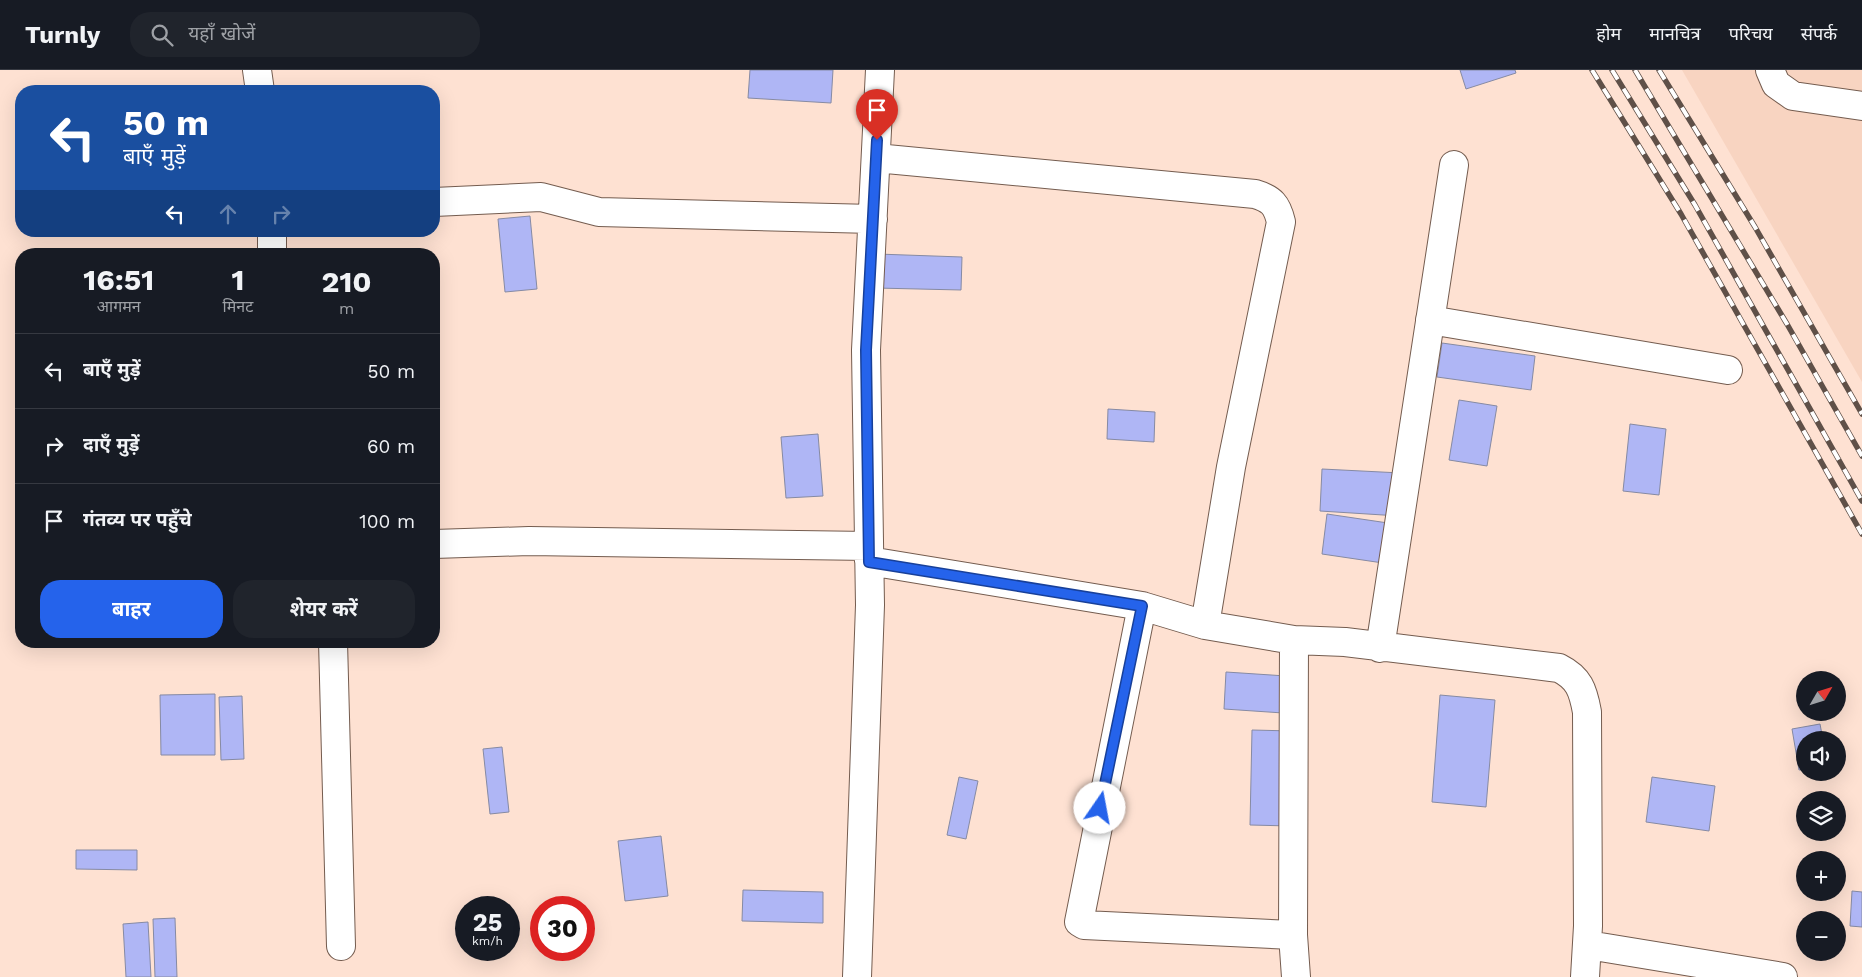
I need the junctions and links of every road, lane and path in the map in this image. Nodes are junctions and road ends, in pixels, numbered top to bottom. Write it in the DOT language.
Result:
graph roads {
  1 [pos="257,70"];
  2 [pos="880,70"];
  3 [pos="1770,70"];
  4 [pos="259,85"];
  5 [pos="1862,106"];
  6 [pos="876,158"];
  7 [pos="1454,165"];
  8 [pos="440,202"];
  9 [pos="873,219"];
  10 [pos="1430,320"];
  11 [pos="1728,370"];
  12 [pos="440,544"];
  13 [pos="869,554"];
  14 [pos="1142,606"];
  15 [pos="1205,625"];
  16 [pos="1294,640"];
  17 [pos="333,648"];
  18 [pos="1380,648"];
  19 [pos="1294,935"];
  20 [pos="1588,945"];
  21 [pos="341,946"];
  22 [pos="857,977"];
  23 [pos="1296,977"];
  24 [pos="1585,977"];
  25 [pos="1783,977"];
  1 -- 4 [label="street"];
  2 -- 6 [label="street"];
  3 -- 5 [label="street"];
  6 -- 9 [label="street"];
  6 -- 15 [label="street"];
  7 -- 10 [label="street"];
  8 -- 9 [label="street"];
  9 -- 13 [label="street"];
  10 -- 11 [label="street"];
  10 -- 18 [label="street"];
  12 -- 13 [label="street"];
  13 -- 14 [label="street"];
  13 -- 22 [label="street"];
  14 -- 15 [label="street"];
  14 -- 19 [label="street"];
  15 -- 16 [label="street"];
  16 -- 18 [label="street"];
  16 -- 19 [label="street"];
  17 -- 21 [label="street"];
  18 -- 20 [label="street"];
  19 -- 23 [label="street"];
  20 -- 24 [label="street"];
  20 -- 25 [label="street"];
}
